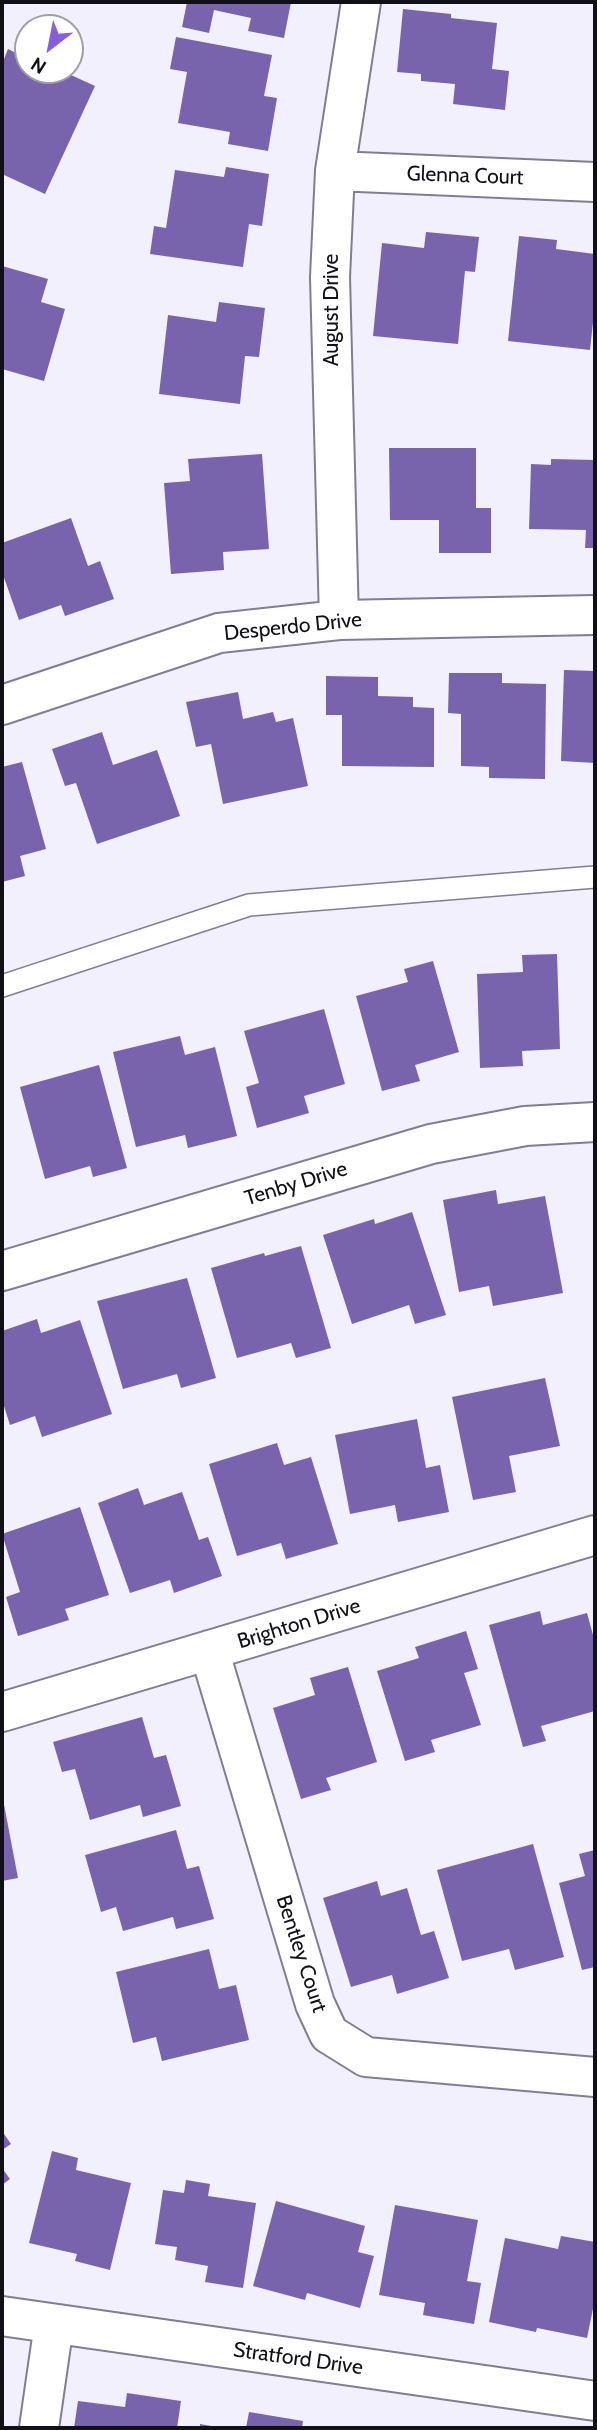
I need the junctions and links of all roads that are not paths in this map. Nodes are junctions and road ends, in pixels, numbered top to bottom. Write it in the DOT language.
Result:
graph roads {
  1 [pos="360,2"];
  2 [pos="335,171"];
  3 [pos="595,182"];
  4 [pos="595,615"];
  5 [pos="339,620"];
  6 [pos="2,705"];
  7 [pos="595,877"];
  8 [pos="2,986"];
  9 [pos="595,1122"];
  10 [pos="2,1271"];
  11 [pos="595,1535"];
  12 [pos="209,1650"];
  13 [pos="2,1712"];
  14 [pos="595,2077"];
  15 [pos="2,2316"];
  16 [pos="54,2324"];
  17 [pos="595,2401"];
  18 [pos="39,2428"];
  1 -- 2 [label="street, August Drive"];
  2 -- 3 [label="street, Glenna Court"];
  2 -- 5 [label="street, August Drive"];
  4 -- 5 [label="street, Desperdo Drive"];
  5 -- 6 [label="street, Desperdo Drive"];
  7 -- 8 [label="lane"];
  9 -- 10 [label="street, Tenby Drive"];
  11 -- 12 [label="street, Brighton Drive"];
  12 -- 13 [label="street, Brighton Drive"];
  12 -- 14 [label="street, Bentley Court"];
  15 -- 16 [label="street, Stratford Drive"];
  16 -- 17 [label="street, Stratford Drive"];
  16 -- 18 [label="street"];
}
